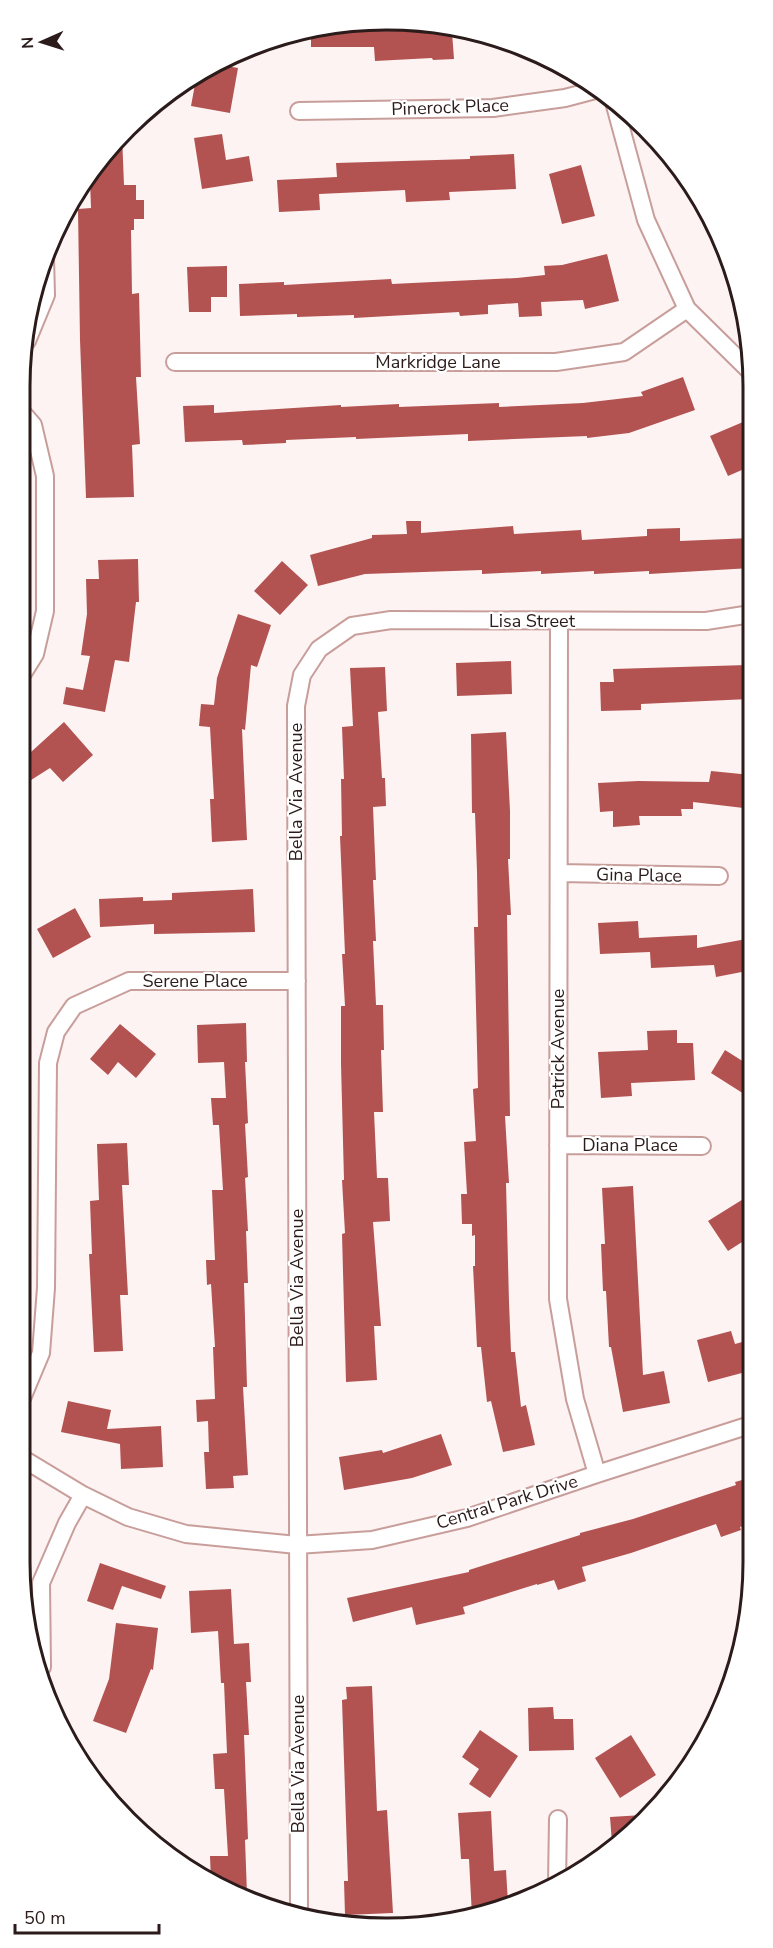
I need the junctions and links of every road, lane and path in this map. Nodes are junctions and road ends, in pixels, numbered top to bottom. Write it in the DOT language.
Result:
graph roads {
  1 [pos="588,92"];
  2 [pos="299,111"];
  3 [pos="617,114"];
  4 [pos="46,282"];
  5 [pos="687,309"];
  6 [pos="37,317"];
  7 [pos="175,362"];
  8 [pos="742,363"];
  9 [pos="30,422"];
  10 [pos="743,615"];
  11 [pos="559,621"];
  12 [pos="319,649"];
  13 [pos="30,662"];
  14 [pos="560,873"];
  15 [pos="719,876"];
  16 [pos="297,981"];
  17 [pos="558,1146"];
  18 [pos="702,1146"];
  19 [pos="30,1379"];
  20 [pos="743,1428"];
  21 [pos="30,1463"];
  22 [pos="597,1474"];
  23 [pos="83,1495"];
  24 [pos="297,1545"];
  25 [pos="42,1653"];
  26 [pos="558,1819"];
  27 [pos="556,1875"];
  28 [pos="299,1907"];
  1 -- 2 [label="street, Pinerock Place"];
  3 -- 5 [label="street"];
  4 -- 6 [label="street"];
  5 -- 7 [label="street, Markridge Lane"];
  5 -- 8 [label="street"];
  9 -- 13 [label="street"];
  10 -- 11 [label="street, Lisa Street"];
  11 -- 12 [label="street, Lisa Street"];
  11 -- 14 [label="street, Patrick Avenue"];
  12 -- 16 [label="street, Bella Via Avenue"];
  14 -- 15 [label="street, Gina Place"];
  14 -- 17 [label="street, Patrick Avenue"];
  16 -- 19 [label="street, Serene Place"];
  16 -- 24 [label="street, Bella Via Avenue"];
  17 -- 18 [label="street, Diana Place"];
  17 -- 22 [label="street, Patrick Avenue"];
  20 -- 22 [label="street, Central Park Drive"];
  21 -- 23 [label="street, Central Park Drive"];
  22 -- 24 [label="street, Central Park Drive"];
  23 -- 24 [label="street, Central Park Drive"];
  23 -- 25 [label="street"];
  24 -- 28 [label="street, Bella Via Avenue"];
  26 -- 27 [label="street"];
}
